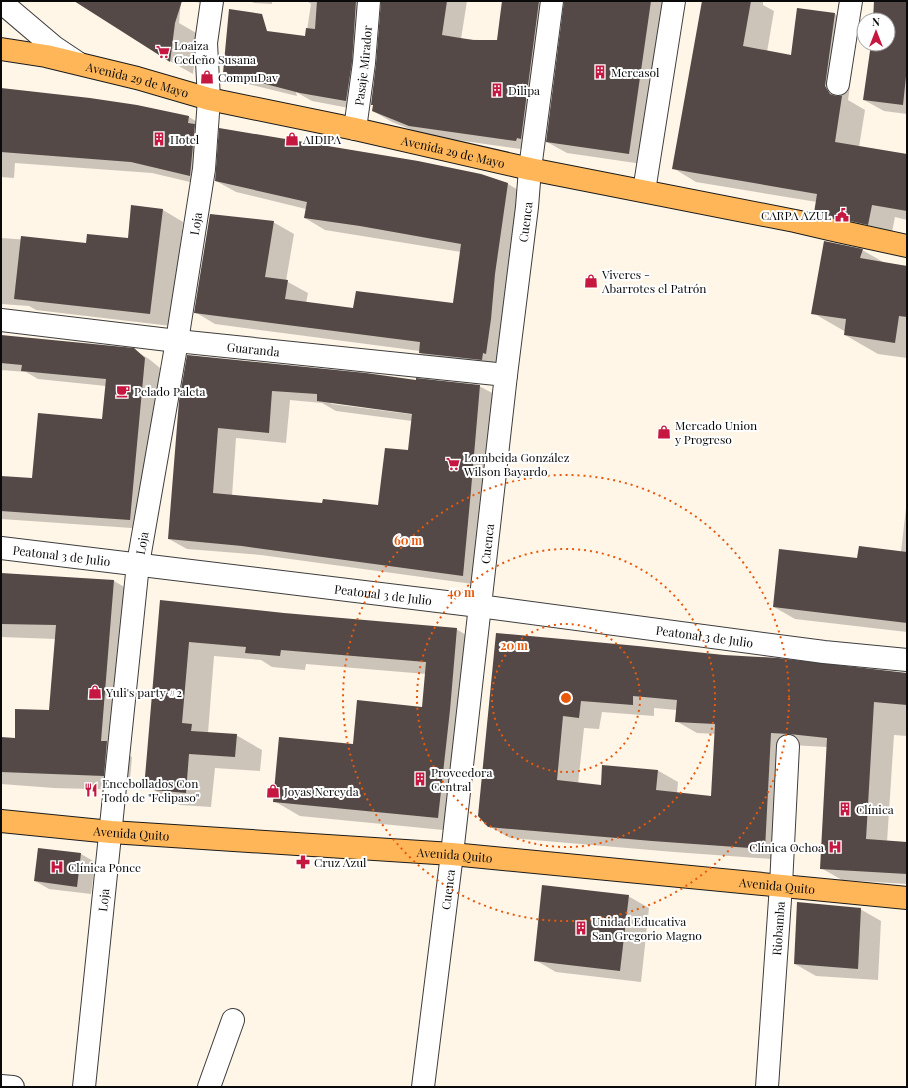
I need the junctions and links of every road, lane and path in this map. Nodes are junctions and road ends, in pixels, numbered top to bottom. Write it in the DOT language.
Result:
graph roads {
  1 [pos="212,1"];
  2 [pos="370,1"];
  3 [pos="552,1"];
  4 [pos="674,1"];
  5 [pos="851,1"];
  6 [pos="1,2"];
  7 [pos="1,49"];
  8 [pos="79,64"];
  9 [pos="838,84"];
  10 [pos="209,99"];
  11 [pos="355,129"];
  12 [pos="530,169"];
  13 [pos="644,191"];
  14 [pos="907,246"];
  15 [pos="1,320"];
  16 [pos="177,341"];
  17 [pos="506,375"];
  18 [pos="1,548"];
  19 [pos="138,564"];
  20 [pos="479,606"];
  21 [pos="907,660"];
  22 [pos="788,746"];
  23 [pos="1,821"];
  24 [pos="111,832"];
  25 [pos="452,854"];
  26 [pos="781,885"];
  27 [pos="907,898"];
  28 [pos="233,1020"];
  29 [pos="1,1086"];
  30 [pos="13,1087"];
  31 [pos="84,1087"];
  32 [pos="209,1087"];
  33 [pos="423,1087"];
  34 [pos="767,1087"];
  1 -- 10 [label="street, Loja"];
  2 -- 11 [label="street, Pasaje Mirador"];
  3 -- 12 [label="street, Cuenca"];
  4 -- 13 [label="street"];
  5 -- 9 [label="street"];
  6 -- 8 [label="street"];
  7 -- 8 [label="main road, Avenida 29 de Mayo"];
  8 -- 10 [label="main road, Avenida 29 de Mayo"];
  10 -- 11 [label="main road, Avenida 29 de Mayo"];
  10 -- 16 [label="street, Loja"];
  11 -- 12 [label="main road, Avenida 29 de Mayo"];
  12 -- 13 [label="main road, Avenida 29 de Mayo"];
  12 -- 17 [label="street, Cuenca"];
  13 -- 14 [label="main road, Avenida 29 de Mayo"];
  15 -- 16 [label="street, Guaranda"];
  16 -- 17 [label="street, Guaranda"];
  16 -- 19 [label="street, Loja"];
  17 -- 20 [label="street, Cuenca"];
  18 -- 19 [label="street, Peatonal 3 de Julio"];
  19 -- 20 [label="street, Peatonal 3 de Julio"];
  19 -- 24 [label="street, Loja"];
  20 -- 21 [label="street, Peatonal 3 de Julio"];
  20 -- 25 [label="street, Cuenca"];
  22 -- 26 [label="street, Riobamba"];
  23 -- 24 [label="main road, Avenida Quito"];
  24 -- 25 [label="main road, Avenida Quito"];
  24 -- 31 [label="street, Loja"];
  25 -- 26 [label="main road, Avenida Quito"];
  25 -- 33 [label="street, Cuenca"];
  26 -- 27 [label="main road, Avenida Quito"];
  26 -- 34 [label="street, Riobamba"];
  28 -- 32 [label="street"];
  29 -- 30 [label="street"];
}
